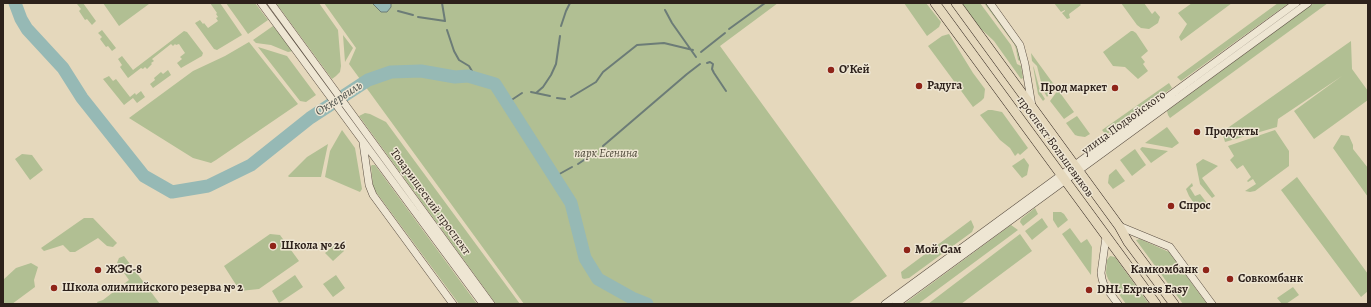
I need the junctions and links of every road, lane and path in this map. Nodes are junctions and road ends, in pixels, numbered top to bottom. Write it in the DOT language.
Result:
graph roads {
  1 [pos="261,3"];
  2 [pos="271,3"];
  3 [pos="935,3"];
  4 [pos="956,3"];
  5 [pos="990,3"];
  6 [pos="1296,3"];
  7 [pos="1308,3"];
  8 [pos="329,90"];
  9 [pos="1032,107"];
  10 [pos="348,115"];
  11 [pos="363,141"];
  12 [pos="1076,168"];
  13 [pos="1063,178"];
  14 [pos="1119,226"];
  15 [pos="1106,237"];
  16 [pos="453,304"];
  17 [pos="483,304"];
  18 [pos="491,304"];
  19 [pos="885,304"];
  20 [pos="896,304"];
  21 [pos="1118,304"];
  22 [pos="1156,304"];
  23 [pos="1174,304"];
  24 [pos="1212,304"];
  1 -- 8 [label="street"];
  2 -- 8 [label="street"];
  3 -- 13 [label="main road, проспект Большевиков"];
  4 -- 9 [label="main road, проспект Большевиков"];
  5 -- 9 [label="street"];
  6 -- 12 [label="street, улица Подвойского"];
  7 -- 12 [label="street, улица Подвойского"];
  8 -- 10 [label="street"];
  9 -- 12 [label="main road, проспект Большевиков"];
  10 -- 11 [label="street, Товарищеский проспект"];
  10 -- 18 [label="street, Товарищеский проспект"];
  11 -- 16 [label="street"];
  11 -- 17 [label="street, Товарищеский проспект"];
  12 -- 13 [label="street, улица Подвойского"];
  12 -- 14 [label="main road, проспект Большевиков"];
  13 -- 15 [label="main road, проспект Большевиков"];
  13 -- 19 [label="street, улица Подвойского"];
  13 -- 20 [label="street, улица Подвойского"];
  14 -- 23 [label="main road, проспект Большевиков"];
  14 -- 24 [label="street"];
  15 -- 21 [label="street"];
  15 -- 22 [label="main road, проспект Большевиков"];
}
